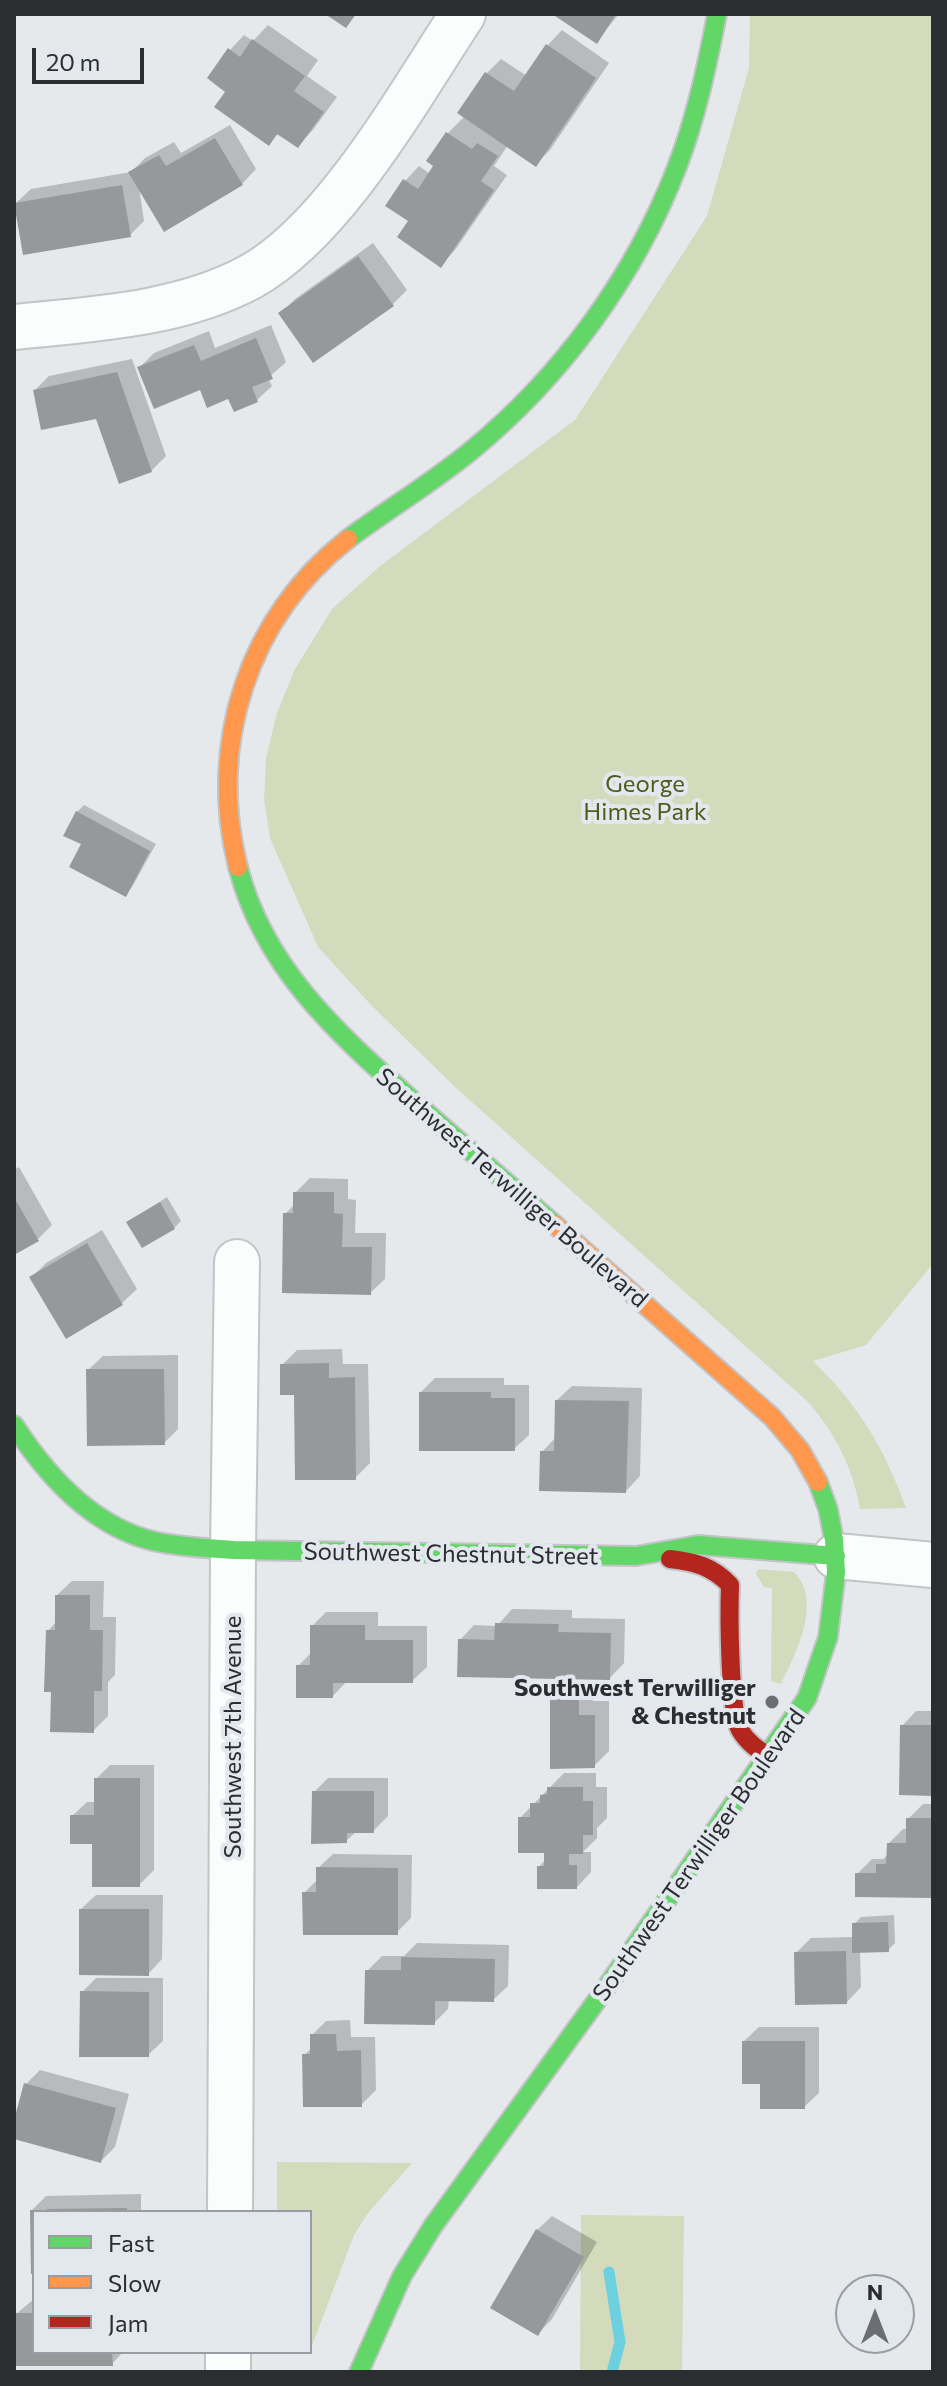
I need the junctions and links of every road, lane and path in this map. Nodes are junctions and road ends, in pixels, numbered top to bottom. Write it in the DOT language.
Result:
graph roads {
  1 [pos="463,14"];
  2 [pos="717,14"];
  3 [pos="14,327"];
  4 [pos="237,1262"];
  5 [pos="14,1425"];
  6 [pos="233,1550"];
  7 [pos="636,1556"];
  8 [pos="836,1556"];
  9 [pos="933,1565"];
  10 [pos="768,1756"];
  11 [pos="230,2210"];
  12 [pos="359,2372"];
  1 -- 3 [label="street"];
  2 -- 8 [label="main road, Southwest Terwilliger Boulevard"];
  4 -- 6 [label="street, Southwest 7th Avenue"];
  5 -- 6 [label="main road, Southwest Chestnut Street"];
  6 -- 7 [label="main road, Southwest Chestnut Street"];
  6 -- 11 [label="street, Southwest 7th Avenue"];
  7 -- 8 [label="main road, Southwest Chestnut Street"];
  7 -- 10 [label="main road"];
  8 -- 9 [label="street, Southwest Chestnut Street"];
  8 -- 10 [label="main road, Southwest Terwilliger Boulevard"];
  10 -- 12 [label="main road, Southwest Terwilliger Boulevard"];
}
